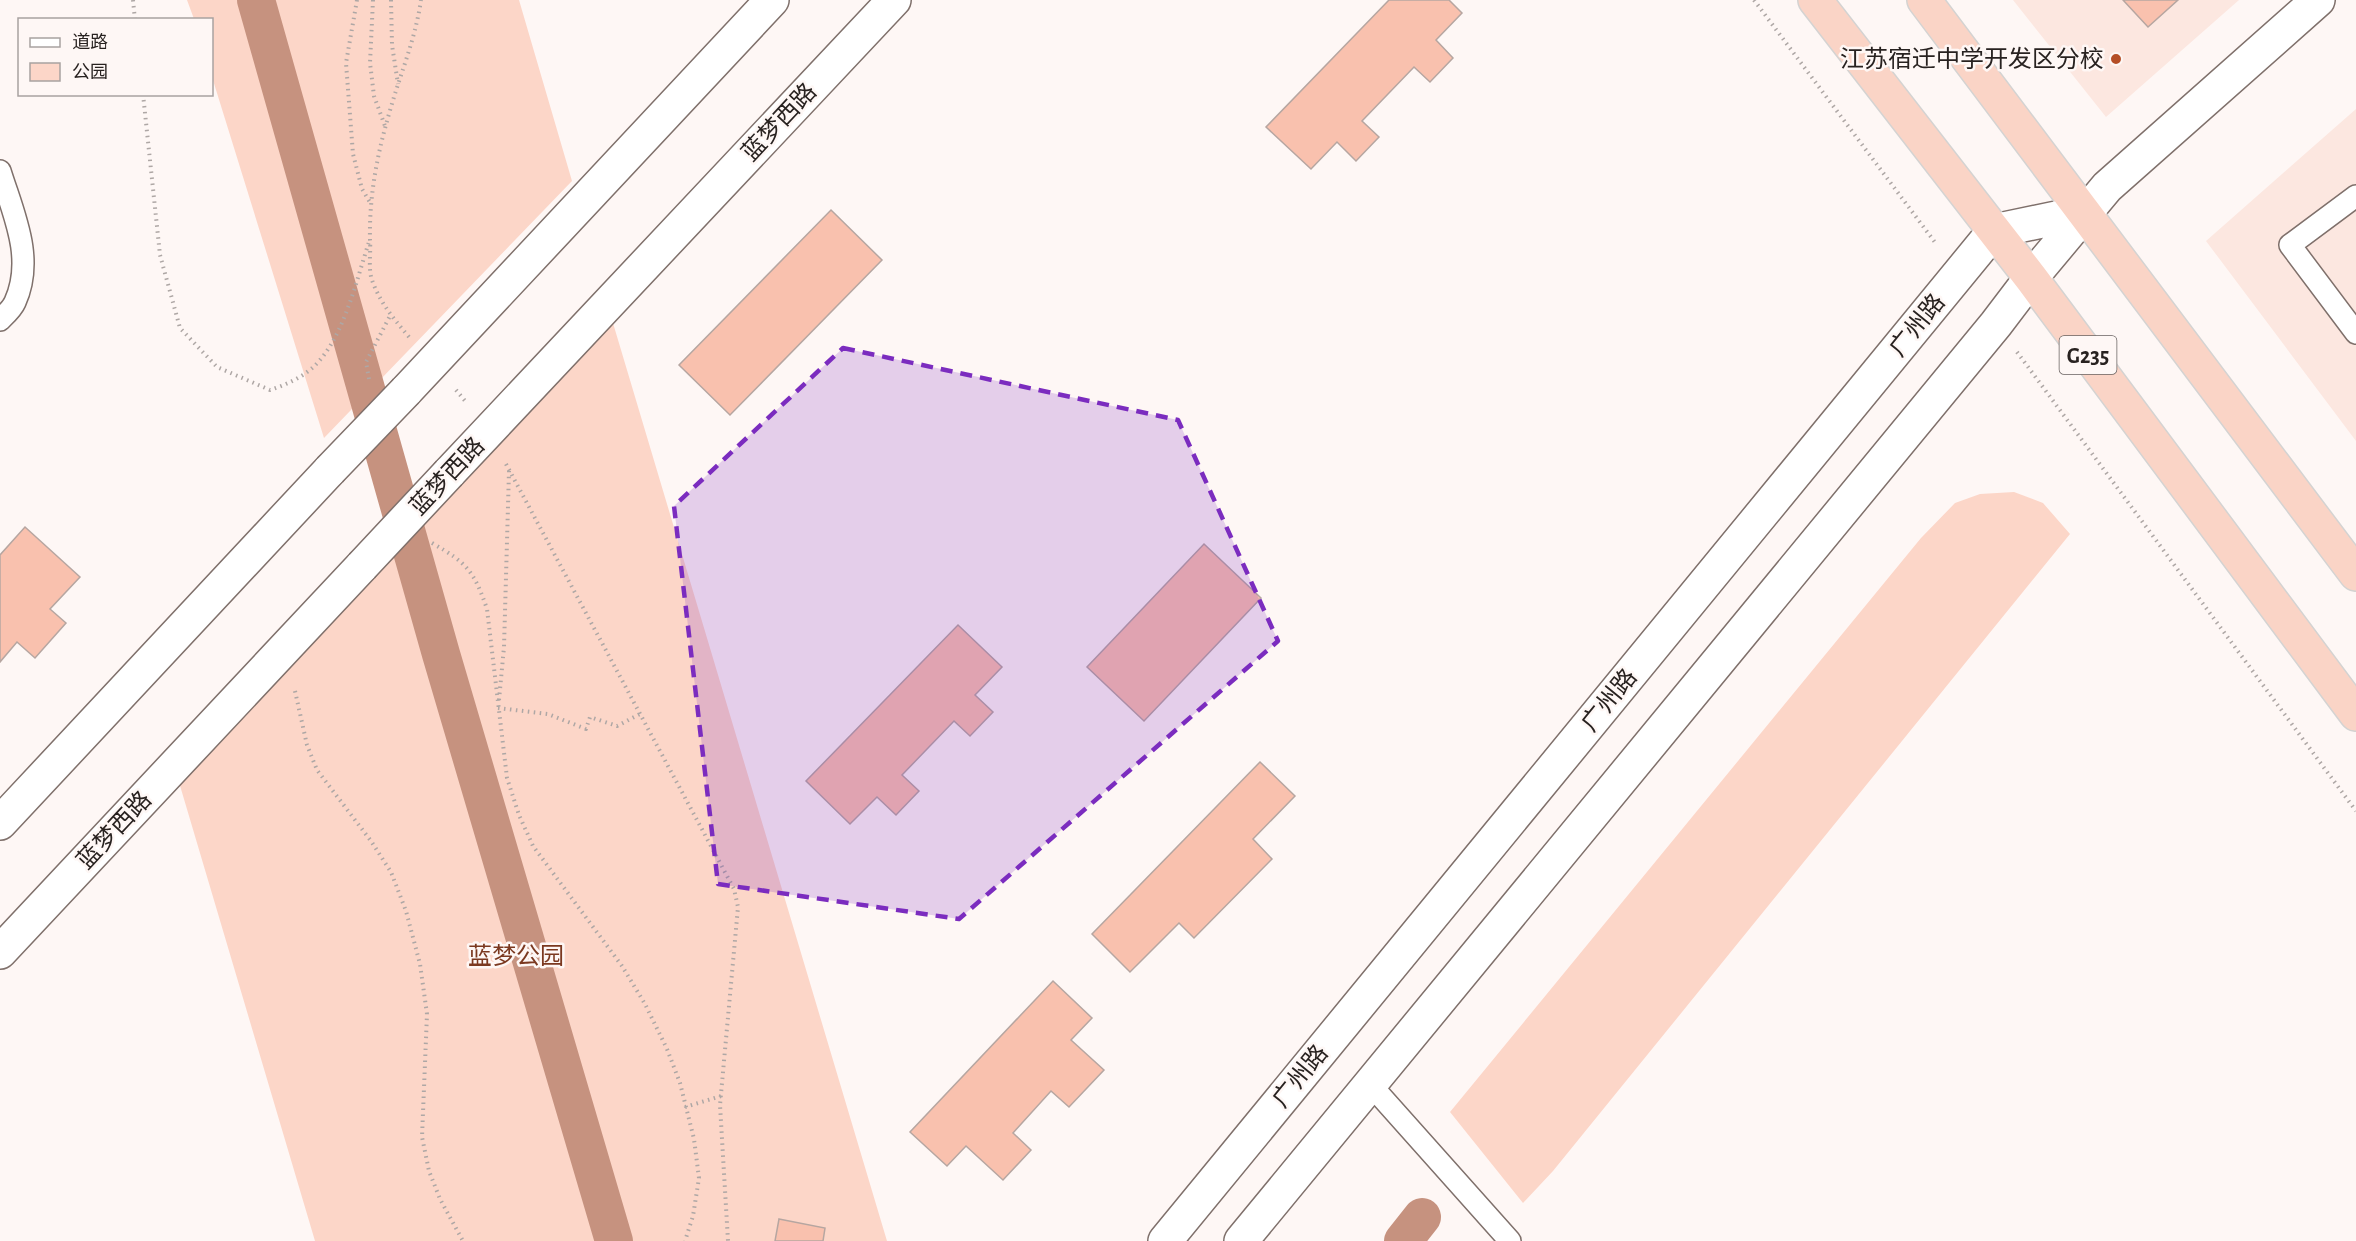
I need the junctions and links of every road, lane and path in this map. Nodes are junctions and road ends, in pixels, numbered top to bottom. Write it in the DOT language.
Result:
graph roads {
  1 [pos="133,0"];
  2 [pos="357,0"];
  3 [pos="373,0"];
  4 [pos="391,0"];
  5 [pos="421,0"];
  6 [pos="772,0"];
  7 [pos="894,0"];
  8 [pos="1754,0"];
  9 [pos="1815,0"];
  10 [pos="1924,0"];
  11 [pos="2317,0"];
  12 [pos="135,18"];
  13 [pos="398,85"];
  14 [pos="143,96"];
  15 [pos="386,126"];
  16 [pos="0,171"];
  17 [pos="2356,196"];
  18 [pos="372,205"];
  19 [pos="2085,212"];
  20 [pos="1994,231"];
  21 [pos="370,239"];
  22 [pos="1959,274"];
  23 [pos="2031,278"];
  24 [pos="391,314"];
  25 [pos="0,320"];
  26 [pos="1996,324"];
  27 [pos="2356,333"];
  28 [pos="431,364"];
  29 [pos="369,382"];
  30 [pos="488,432"];
  31 [pos="509,470"];
  32 [pos="429,542"];
  33 [pos="2356,574"];
  34 [pos="294,639"];
  35 [pos="640,714"];
  36 [pos="2356,714"];
  37 [pos="2356,811"];
  38 [pos="0,823"];
  39 [pos="0,952"];
  40 [pos="1370,1084"];
  41 [pos="721,1096"];
  42 [pos="685,1107"];
  43 [pos="463,1241"];
  44 [pos="685,1241"];
  45 [pos="728,1241"];
  46 [pos="1165,1241"];
  47 [pos="1241,1241"];
  48 [pos="1510,1241"];
  1 -- 12 [label="path"];
  2 -- 18 [label="path"];
  3 -- 15 [label="path"];
  4 -- 13 [label="path"];
  5 -- 13 [label="path"];
  6 -- 28 [label="main road"];
  7 -- 30 [label="main road, 蓝梦西路"];
  8 -- 22 [label="path"];
  9 -- 20 [label="highway, G235"];
  10 -- 19 [label="highway"];
  11 -- 19 [label="main road"];
  13 -- 15 [label="path"];
  14 -- 21 [label="path"];
  15 -- 18 [label="path"];
  16 -- 25 [label="lane"];
  17 -- 27 [label="lane"];
  18 -- 21 [label="path"];
  19 -- 20 [label="main road"];
  19 -- 23 [label="main road"];
  19 -- 33 [label="highway"];
  20 -- 22 [label="main road, 广州路"];
  20 -- 23 [label="highway, G235"];
  21 -- 24 [label="path"];
  22 -- 46 [label="main road, 广州路"];
  23 -- 26 [label="main road"];
  23 -- 36 [label="highway, G235"];
  24 -- 28 [label="path"];
  24 -- 29 [label="path"];
  26 -- 37 [label="path"];
  26 -- 40 [label="main road"];
  28 -- 30 [label="path"];
  28 -- 38 [label="main road, bridge"];
  30 -- 31 [label="path"];
  30 -- 34 [label="main road, 蓝梦西路, bridge"];
  31 -- 35 [label="path"];
  31 -- 35 [label="path"];
  32 -- 42 [label="path"];
  34 -- 39 [label="main road, 蓝梦西路"];
  34 -- 43 [label="path"];
  35 -- 41 [label="path"];
  40 -- 47 [label="main road"];
  40 -- 48 [label="lane"];
  41 -- 42 [label="path"];
  41 -- 45 [label="path"];
  42 -- 44 [label="path"];
}
